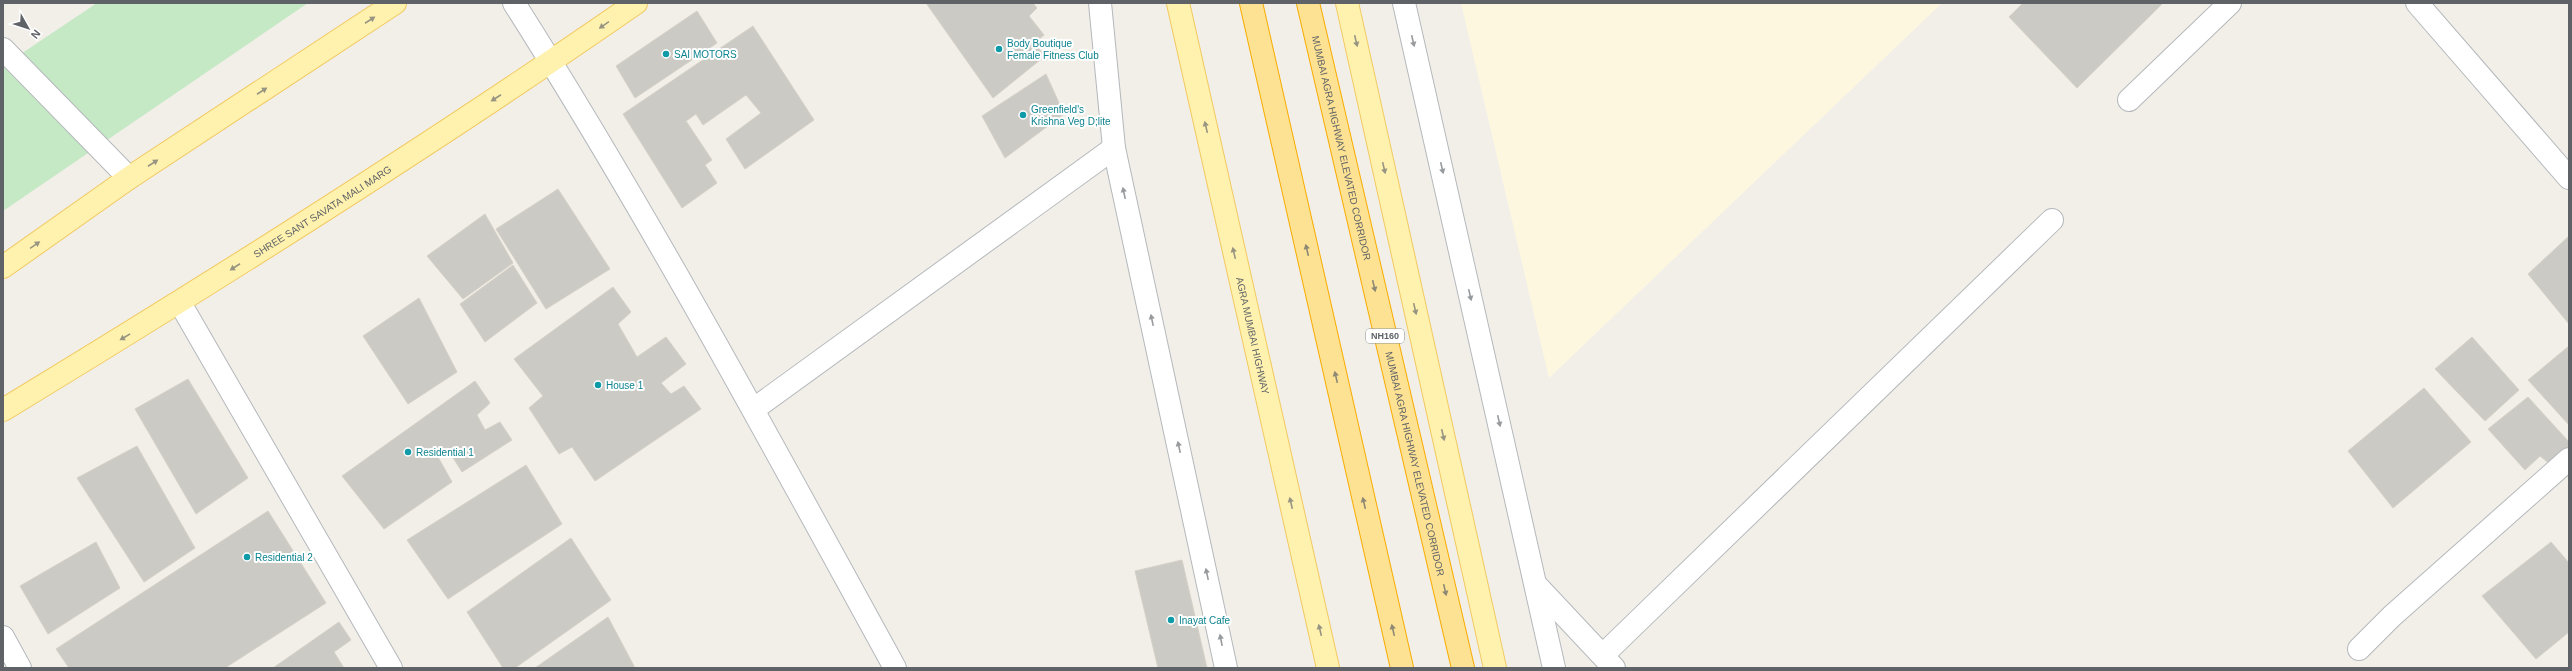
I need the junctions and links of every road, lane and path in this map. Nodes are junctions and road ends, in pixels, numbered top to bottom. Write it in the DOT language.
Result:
graph roads {
  1 [pos="395,3"];
  2 [pos="514,3"];
  3 [pos="636,3"];
  4 [pos="1100,3"];
  5 [pos="1178,3"];
  6 [pos="1251,3"];
  7 [pos="1308,3"];
  8 [pos="1347,3"];
  9 [pos="1404,3"];
  10 [pos="2230,3"];
  11 [pos="2417,3"];
  12 [pos="3,49"];
  13 [pos="552,62"];
  14 [pos="2129,100"];
  15 [pos="1114,148"];
  16 [pos="129,178"];
  17 [pos="2569,178"];
  18 [pos="2052,220"];
  19 [pos="3,267"];
  20 [pos="180,303"];
  21 [pos="754,409"];
  22 [pos="3,410"];
  23 [pos="2569,459"];
  24 [pos="1538,587"];
  25 [pos="3,637"];
  26 [pos="2359,649"];
  27 [pos="1609,661"];
  28 [pos="20,668"];
  29 [pos="391,668"];
  30 [pos="895,668"];
  31 [pos="1226,668"];
  32 [pos="1328,668"];
  33 [pos="1402,668"];
  34 [pos="1463,668"];
  35 [pos="1495,668"];
  36 [pos="1554,668"];
  16 -- 1 [label="main road, one-way"];
  2 -- 13 [label="street"];
  3 -- 13 [label="main road, SHREE SANT SAVATA MALI MARG, one-way"];
  4 -- 15 [label="street"];
  32 -- 5 [label="main road, AGRA MUMBAI HIGHWAY, one-way"];
  33 -- 6 [label="highway, one-way"];
  7 -- 34 [label="highway, MUMBAI AGRA HIGHWAY ELEVATED CORRIDOR / NH160, one-way"];
  8 -- 35 [label="main road, one-way"];
  9 -- 24 [label="street, one-way"];
  10 -- 14 [label="street"];
  11 -- 17 [label="street"];
  12 -- 16 [label="street"];
  13 -- 20 [label="main road, SHREE SANT SAVATA MALI MARG, one-way"];
  13 -- 21 [label="street"];
  15 -- 21 [label="street"];
  31 -- 15 [label="street, one-way"];
  19 -- 16 [label="main road, one-way"];
  18 -- 27 [label="street"];
  20 -- 22 [label="main road, SHREE SANT SAVATA MALI MARG, one-way"];
  20 -- 29 [label="street"];
  21 -- 30 [label="street"];
  23 -- 26 [label="street"];
  24 -- 27 [label="street"];
  24 -- 36 [label="street"];
  25 -- 28 [label="street"];
}
